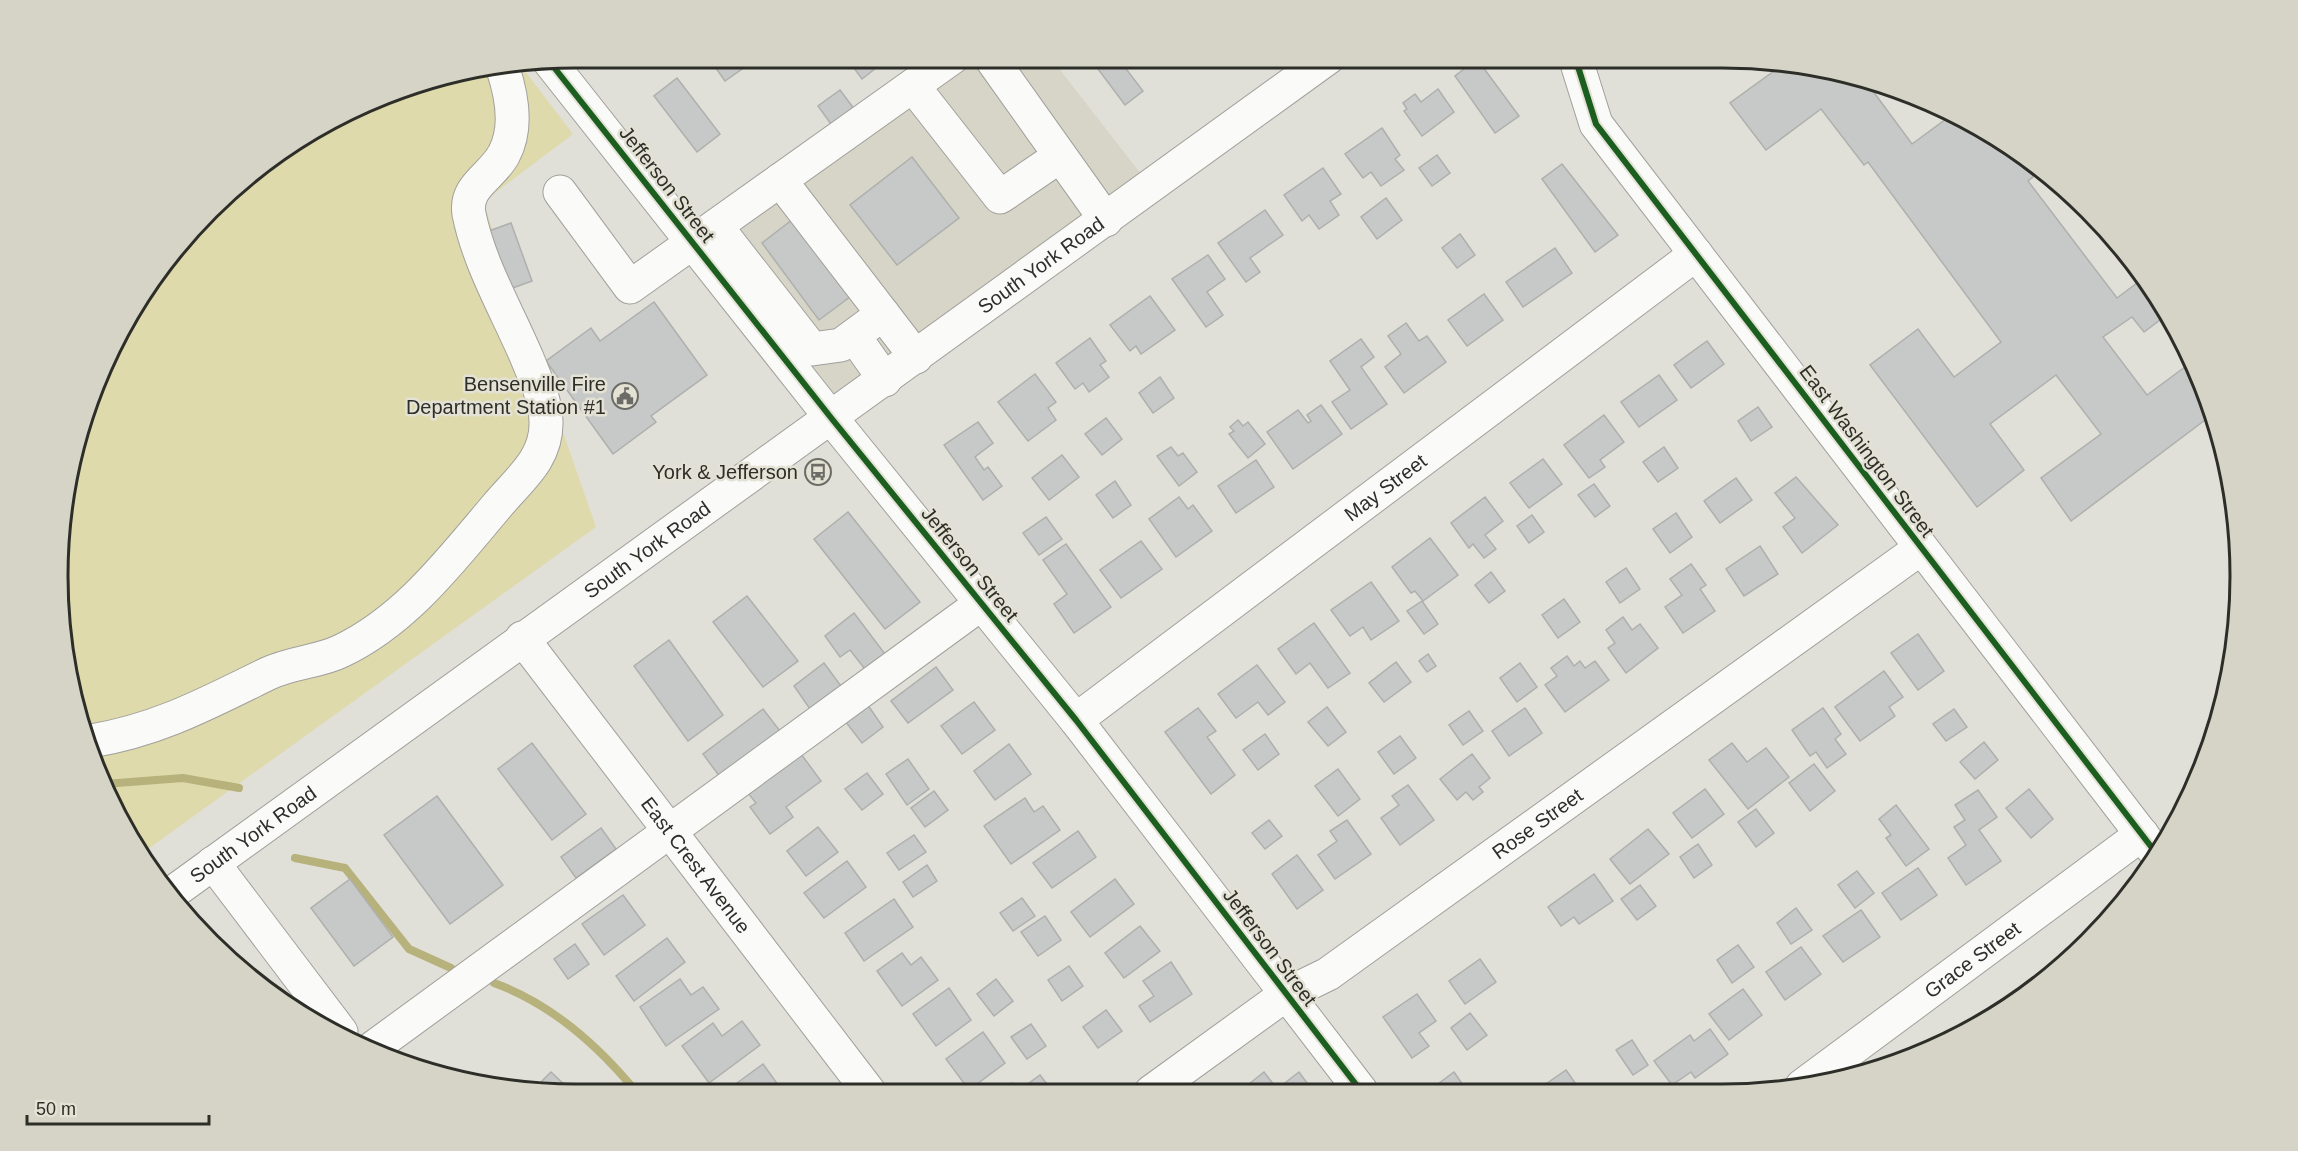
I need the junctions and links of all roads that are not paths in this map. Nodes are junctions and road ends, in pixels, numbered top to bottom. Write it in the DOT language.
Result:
graph roads {
  1 [pos="565,68"];
  2 [pos="938,68"];
  3 [pos="998,68"];
  4 [pos="1314,68"];
  5 [pos="1578,68"];
  6 [pos="504,73"];
  7 [pos="913,86"];
  8 [pos="1060,156"];
  9 [pos="780,180"];
  10 [pos="560,192"];
  11 [pos="1106,220"];
  12 [pos="704,235"];
  13 [pos="1696,254"];
  14 [pos="883,314"];
  15 [pos="854,336"];
  16 [pos="801,357"];
  17 [pos="916,357"];
  18 [pos="885,380"];
  19 [pos="831,419"];
  20 [pos="1921,548"];
  21 [pos="981,603"];
  22 [pos="522,638"];
  23 [pos="1077,720"];
  24 [pos="95,740"];
  25 [pos="670,832"];
  26 [pos="2149,844"];
  27 [pos="213,863"];
  28 [pos="176,890"];
  29 [pos="1285,994"];
  30 [pos="333,1021"];
  31 [pos="378,1044"];
  32 [pos="1818,1075"];
  33 [pos="863,1084"];
  34 [pos="1162,1084"];
  35 [pos="1356,1084"];
  1 -- 12 [label="street, Jefferson Street"];
  2 -- 7 [label="street"];
  3 -- 8 [label="street"];
  4 -- 11 [label="street, South York Road"];
  5 -- 13 [label="street, East Washington Street"];
  6 -- 24 [label="street"];
  7 -- 8 [label="street"];
  7 -- 9 [label="street"];
  8 -- 11 [label="street"];
  9 -- 12 [label="street"];
  9 -- 14 [label="street"];
  10 -- 12 [label="street"];
  11 -- 17 [label="street, South York Road"];
  12 -- 16 [label="street, Jefferson Street"];
  13 -- 20 [label="street, East Washington Street"];
  13 -- 23 [label="street, May Street"];
  14 -- 15 [label="street"];
  14 -- 17 [label="street"];
  15 -- 16 [label="street"];
  15 -- 18 [label="street"];
  16 -- 19 [label="street, Jefferson Street"];
  17 -- 18 [label="street, South York Road"];
  18 -- 19 [label="street, South York Road"];
  19 -- 21 [label="street, Jefferson Street"];
  19 -- 22 [label="street, South York Road"];
  20 -- 26 [label="street, East Washington Street"];
  20 -- 29 [label="street, Rose Street"];
  21 -- 23 [label="street, Jefferson Street"];
  21 -- 25 [label="street"];
  22 -- 25 [label="street, East Crest Avenue"];
  22 -- 27 [label="street, South York Road"];
  23 -- 29 [label="street, Jefferson Street"];
  25 -- 31 [label="street"];
  25 -- 33 [label="street, East Crest Avenue"];
  26 -- 32 [label="street, Grace Street"];
  27 -- 28 [label="street, South York Road"];
  27 -- 30 [label="street"];
  29 -- 34 [label="street, Rose Street"];
  29 -- 35 [label="street, Jefferson Street"];
}
